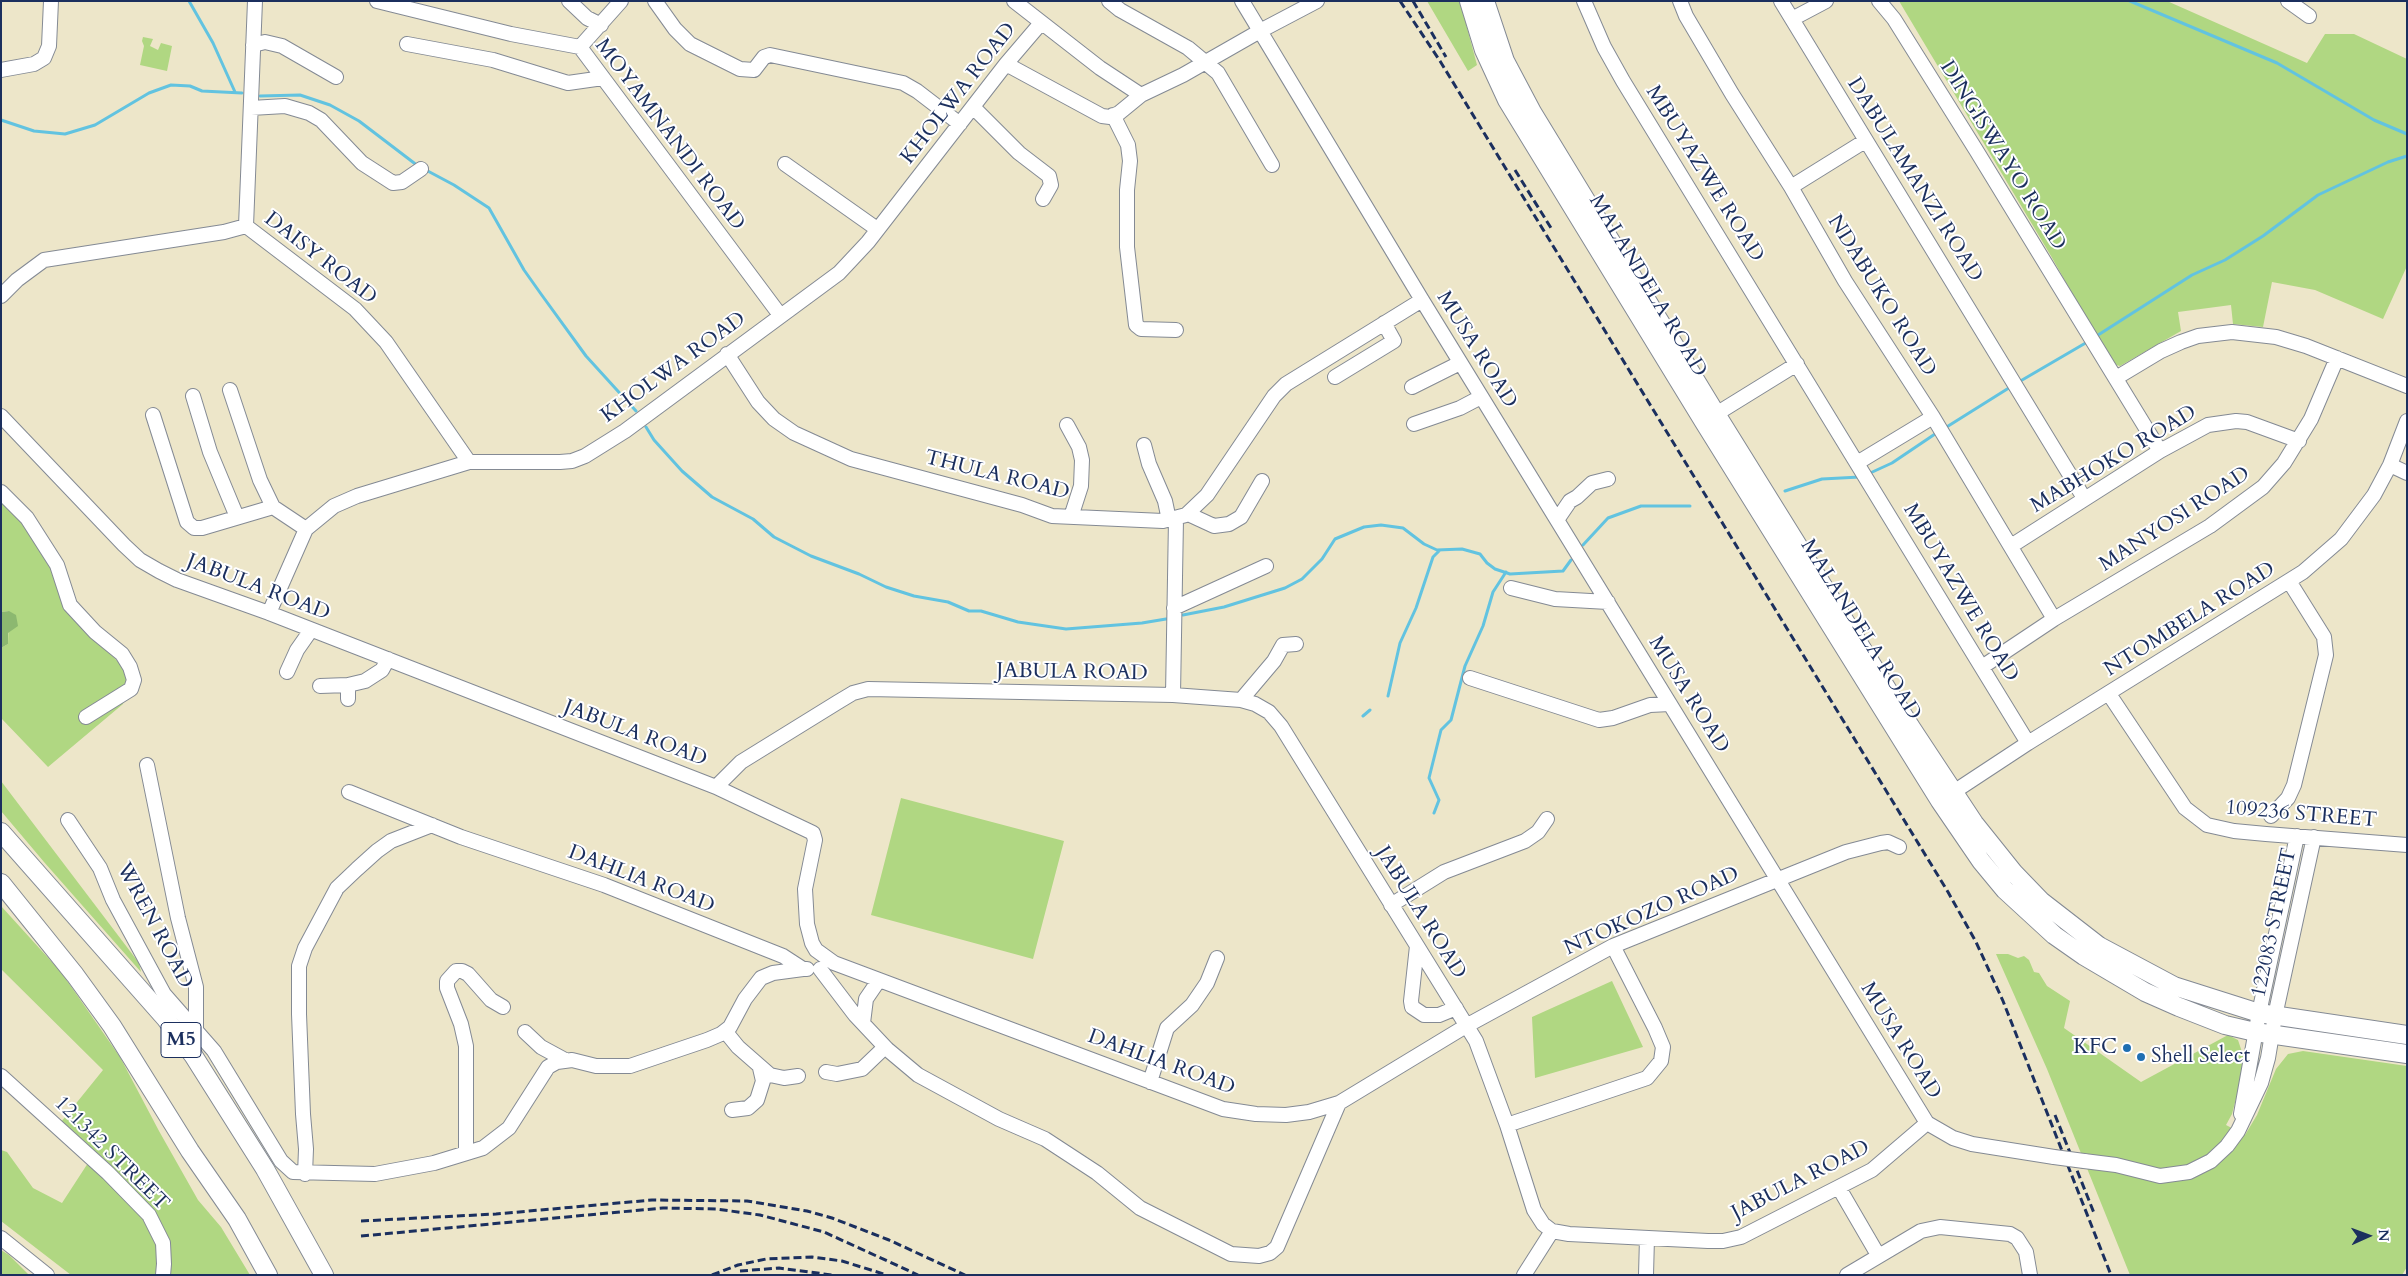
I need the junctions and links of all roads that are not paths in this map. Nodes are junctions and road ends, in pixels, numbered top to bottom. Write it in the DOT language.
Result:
graph roads {
  1 [pos="50,1"];
  2 [pos="255,1"];
  3 [pos="377,1"];
  4 [pos="569,1"];
  5 [pos="621,1"];
  6 [pos="655,1"];
  7 [pos="1014,1"];
  8 [pos="1109,1"];
  9 [pos="1242,1"];
  10 [pos="1317,1"];
  11 [pos="1469,1"];
  12 [pos="1485,1"];
  13 [pos="1584,1"];
  14 [pos="1680,1"];
  15 [pos="1781,1"];
  16 [pos="1826,1"];
  17 [pos="1879,1"];
  18 [pos="2288,1"];
  19 [pos="2309,16"];
  20 [pos="1792,19"];
  21 [pos="1041,23"];
  22 [pos="601,24"];
  23 [pos="1260,31"];
  24 [pos="407,44"];
  25 [pos="253,45"];
  26 [pos="580,47"];
  27 [pos="1206,61"];
  28 [pos="1006,64"];
  29 [pos="1,70"];
  30 [pos="336,77"];
  31 [pos="603,78"];
  32 [pos="1141,95"];
  33 [pos="973,107"];
  34 [pos="251,108"];
  35 [pos="1114,115"];
  36 [pos="960,124"];
  37 [pos="1866,141"];
  38 [pos="785,164"];
  39 [pos="1272,165"];
  40 [pos="421,169"];
  41 [pos="1791,187"];
  42 [pos="1043,199"];
  43 [pos="246,226"];
  44 [pos="877,229"];
  45 [pos="1,296"];
  46 [pos="1422,300"];
  47 [pos="780,315"];
  48 [pos="1384,323"];
  49 [pos="1176,330"];
  50 [pos="727,354"];
  51 [pos="2337,358"];
  52 [pos="1460,363"];
  53 [pos="1797,364"];
  54 [pos="1335,377"];
  55 [pos="2116,378"];
  56 [pos="2407,386"];
  57 [pos="1412,387"];
  58 [pos="230,390"];
  59 [pos="193,396"];
  60 [pos="1481,397"];
  61 [pos="1,416"];
  62 [pos="153,416"];
  63 [pos="1710,418"];
  64 [pos="2407,421"];
  65 [pos="1414,424"];
  66 [pos="1068,425"];
  67 [pos="1938,426"];
  68 [pos="2298,441"];
  69 [pos="1144,445"];
  70 [pos="2160,451"];
  71 [pos="468,462"];
  72 [pos="2390,465"];
  73 [pos="1863,472"];
  74 [pos="2407,473"];
  75 [pos="1608,479"];
  76 [pos="1262,481"];
  77 [pos="1,492"];
  78 [pos="2084,498"];
  79 [pos="273,507"];
  80 [pos="237,517"];
  81 [pos="1071,517"];
  82 [pos="1178,517"];
  83 [pos="1558,520"];
  84 [pos="306,528"];
  85 [pos="2011,546"];
  86 [pos="1266,566"];
  87 [pos="2289,581"];
  88 [pos="1511,588"];
  89 [pos="1608,602"];
  90 [pos="1174,608"];
  91 [pos="269,613"];
  92 [pos="2054,619"];
  93 [pos="311,630"];
  94 [pos="1296,644"];
  95 [pos="388,659"];
  96 [pos="1982,667"];
  97 [pos="287,672"];
  98 [pos="1470,678"];
  99 [pos="320,686"];
  100 [pos="2109,694"];
  101 [pos="1173,695"];
  102 [pos="1241,700"];
  103 [pos="1670,704"];
  104 [pos="86,716"];
  105 [pos="2028,743"];
  106 [pos="147,765"];
  107 [pos="716,787"];
  108 [pos="349,792"];
  109 [pos="1946,797"];
  110 [pos="2270,816"];
  111 [pos="1547,819"];
  112 [pos="68,820"];
  113 [pos="432,825"];
  114 [pos="1,832"];
  115 [pos="2297,836"];
  116 [pos="2314,837"];
  117 [pos="2407,845"];
  118 [pos="1899,847"];
  119 [pos="1776,878"];
  120 [pos="1,883"];
  121 [pos="1392,905"];
  122 [pos="1417,946"];
  123 [pos="1614,946"];
  124 [pos="1217,958"];
  125 [pos="834,963"];
  126 [pos="804,969"];
  127 [pos="820,969"];
  128 [pos="879,980"];
  129 [pos="502,1007"];
  130 [pos="1456,1008"];
  131 [pos="2267,1015"];
  132 [pos="863,1023"];
  133 [pos="1466,1026"];
  134 [pos="196,1030"];
  135 [pos="725,1031"];
  136 [pos="526,1032"];
  137 [pos="2264,1034"];
  138 [pos="2407,1035"];
  139 [pos="885,1047"];
  140 [pos="2407,1054"];
  141 [pos="565,1060"];
  142 [pos="760,1068"];
  143 [pos="826,1072"];
  144 [pos="1,1076"];
  145 [pos="798,1076"];
  146 [pos="1150,1082"];
  147 [pos="1339,1103"];
  148 [pos="732,1110"];
  149 [pos="1927,1123"];
  150 [pos="1507,1125"];
  151 [pos="466,1153"];
  152 [pos="299,1173"];
  153 [pos="1839,1188"];
  154 [pos="1552,1231"];
  155 [pos="1,1238"];
  156 [pos="1647,1238"];
  157 [pos="1878,1255"];
  158 [pos="48,1275"];
  159 [pos="162,1275"];
  160 [pos="268,1275"];
  161 [pos="324,1275"];
  162 [pos="1524,1275"];
  163 [pos="1646,1275"];
  164 [pos="1847,1275"];
  165 [pos="2030,1275"];
  1 -- 29 [label="street"];
  2 -- 25 [label="street"];
  3 -- 26 [label="street, MOYAMNANDI ROAD"];
  4 -- 22 [label="street"];
  5 -- 22 [label="street"];
  6 -- 36 [label="street"];
  7 -- 21 [label="street"];
  8 -- 27 [label="street"];
  9 -- 23 [label="street, MUSA ROAD"];
  10 -- 23 [label="street"];
  11 -- 63 [label="main road, MALANDELA ROAD"];
  12 -- 63 [label="main road, MALANDELA ROAD"];
  13 -- 53 [label="street, MBUYAZWE ROAD"];
  14 -- 41 [label="street, NDABUKO ROAD"];
  15 -- 20 [label="street, DABULAMANZI ROAD"];
  16 -- 20 [label="street"];
  17 -- 55 [label="street, DINGISWAYO ROAD"];
  18 -- 19 [label="street"];
  20 -- 37 [label="street, DABULAMANZI ROAD"];
  21 -- 28 [label="street, KHOLWA ROAD"];
  21 -- 32 [label="street"];
  22 -- 26 [label="street"];
  23 -- 27 [label="street"];
  23 -- 46 [label="street, MUSA ROAD"];
  24 -- 31 [label="street"];
  25 -- 30 [label="street"];
  25 -- 34 [label="street"];
  26 -- 31 [label="street, MOYAMNANDI ROAD"];
  27 -- 32 [label="street"];
  27 -- 39 [label="street"];
  28 -- 33 [label="street, KHOLWA ROAD"];
  28 -- 35 [label="street"];
  31 -- 47 [label="street, MOYAMNANDI ROAD"];
  32 -- 35 [label="street"];
  33 -- 36 [label="street, KHOLWA ROAD"];
  33 -- 42 [label="street"];
  34 -- 40 [label="street"];
  34 -- 43 [label="street"];
  35 -- 49 [label="street"];
  36 -- 44 [label="street, KHOLWA ROAD"];
  37 -- 41 [label="street"];
  37 -- 78 [label="street, DABULAMANZI ROAD"];
  38 -- 44 [label="street"];
  41 -- 67 [label="street, NDABUKO ROAD"];
  43 -- 45 [label="street, DAISY ROAD"];
  43 -- 71 [label="street, DAISY ROAD"];
  44 -- 47 [label="street, KHOLWA ROAD"];
  46 -- 48 [label="street"];
  46 -- 52 [label="street, MUSA ROAD"];
  47 -- 50 [label="street, KHOLWA ROAD"];
  48 -- 54 [label="street"];
  48 -- 82 [label="street"];
  50 -- 71 [label="street, KHOLWA ROAD"];
  50 -- 81 [label="street, THULA ROAD"];
  51 -- 55 [label="street"];
  51 -- 56 [label="street"];
  51 -- 68 [label="street, MANYOSI ROAD"];
  52 -- 57 [label="street"];
  52 -- 60 [label="street, MUSA ROAD"];
  53 -- 63 [label="street"];
  53 -- 73 [label="street, MBUYAZWE ROAD"];
  55 -- 70 [label="street, DINGISWAYO ROAD"];
  58 -- 79 [label="street"];
  59 -- 80 [label="street"];
  60 -- 65 [label="street"];
  60 -- 83 [label="street, MUSA ROAD"];
  61 -- 91 [label="street, JABULA ROAD"];
  62 -- 80 [label="street"];
  63 -- 109 [label="main road, MALANDELA ROAD"];
  64 -- 72 [label="street, NTOMBELA ROAD"];
  66 -- 81 [label="street"];
  67 -- 73 [label="street"];
  67 -- 85 [label="street, NDABUKO ROAD"];
  68 -- 70 [label="street, MABHOKO ROAD"];
  68 -- 92 [label="street, MANYOSI ROAD"];
  69 -- 82 [label="street"];
  70 -- 78 [label="street, MABHOKO ROAD"];
  71 -- 84 [label="street, KHOLWA ROAD"];
  72 -- 74 [label="street"];
  72 -- 87 [label="street, NTOMBELA ROAD"];
  73 -- 96 [label="street, MBUYAZWE ROAD"];
  75 -- 83 [label="street"];
  76 -- 82 [label="street"];
  77 -- 104 [label="street"];
  78 -- 85 [label="street, MABHOKO ROAD"];
  79 -- 80 [label="street"];
  79 -- 84 [label="street"];
  81 -- 82 [label="street, THULA ROAD"];
  82 -- 90 [label="street"];
  83 -- 89 [label="street, MUSA ROAD"];
  84 -- 91 [label="street, KHOLWA ROAD"];
  85 -- 92 [label="street, NDABUKO ROAD"];
  86 -- 90 [label="street"];
  87 -- 100 [label="street, NTOMBELA ROAD"];
  87 -- 110 [label="street"];
  88 -- 89 [label="street"];
  89 -- 103 [label="street, MUSA ROAD"];
  90 -- 101 [label="street"];
  91 -- 93 [label="street, JABULA ROAD"];
  92 -- 96 [label="street, MANYOSI ROAD"];
  93 -- 95 [label="street, JABULA ROAD"];
  93 -- 97 [label="street"];
  94 -- 102 [label="street"];
  95 -- 99 [label="street"];
  95 -- 107 [label="street, JABULA ROAD"];
  96 -- 105 [label="street, MBUYAZWE ROAD"];
  98 -- 103 [label="street"];
  100 -- 105 [label="street, NTOMBELA ROAD"];
  100 -- 115 [label="street, 109236 STREET"];
  101 -- 102 [label="street, JABULA ROAD"];
  101 -- 107 [label="street, JABULA ROAD"];
  102 -- 121 [label="street, JABULA ROAD"];
  103 -- 119 [label="street, MUSA ROAD"];
  105 -- 109 [label="street, NTOMBELA ROAD"];
  106 -- 134 [label="street"];
  107 -- 125 [label="street, DAHLIA ROAD"];
  108 -- 113 [label="street, DAHLIA ROAD"];
  109 -- 131 [label="main road, MALANDELA ROAD"];
  109 -- 137 [label="main road, MALANDELA ROAD"];
  111 -- 121 [label="street"];
  112 -- 134 [label="street, WREN ROAD"];
  113 -- 126 [label="street, DAHLIA ROAD"];
  113 -- 152 [label="street"];
  114 -- 161 [label="main road, M5"];
  115 -- 116 [label="street, 109236 STREET"];
  115 -- 131 [label="street, 122083 STREET"];
  116 -- 117 [label="street, 109236 STREET"];
  116 -- 131 [label="street, 122083 STREET"];
  118 -- 119 [label="street, NTOKOZO ROAD"];
  119 -- 123 [label="street, NTOKOZO ROAD"];
  119 -- 149 [label="street, MUSA ROAD"];
  120 -- 160 [label="main road, M5"];
  121 -- 122 [label="street, JABULA ROAD"];
  122 -- 130 [label="street, JABULA ROAD"];
  122 -- 130 [label="street"];
  123 -- 133 [label="street, NTOKOZO ROAD"];
  123 -- 150 [label="street"];
  124 -- 146 [label="street"];
  125 -- 127 [label="street"];
  125 -- 128 [label="street, DAHLIA ROAD"];
  126 -- 127 [label="street"];
  126 -- 135 [label="street"];
  127 -- 132 [label="street"];
  128 -- 132 [label="street"];
  128 -- 146 [label="street, DAHLIA ROAD"];
  129 -- 151 [label="street"];
  130 -- 133 [label="street, JABULA ROAD"];
  131 -- 137 [label="street, MUSA ROAD"];
  131 -- 138 [label="main road, MALANDELA ROAD"];
  132 -- 139 [label="street"];
  133 -- 147 [label="street, DAHLIA ROAD"];
  133 -- 150 [label="street, JABULA ROAD"];
  134 -- 152 [label="street, WREN ROAD"];
  135 -- 141 [label="street"];
  135 -- 142 [label="street"];
  136 -- 141 [label="street"];
  137 -- 140 [label="main road, MALANDELA ROAD"];
  137 -- 149 [label="street, MUSA ROAD, bridge"];
  139 -- 143 [label="street"];
  139 -- 147 [label="street"];
  141 -- 151 [label="street"];
  142 -- 145 [label="street"];
  142 -- 148 [label="street"];
  144 -- 159 [label="street, 121342 STREET"];
  146 -- 147 [label="street, DAHLIA ROAD"];
  149 -- 153 [label="street, JABULA ROAD"];
  150 -- 154 [label="street, JABULA ROAD"];
  151 -- 152 [label="street"];
  153 -- 156 [label="street, JABULA ROAD"];
  153 -- 157 [label="street"];
  154 -- 156 [label="street, JABULA ROAD"];
  154 -- 162 [label="street"];
  155 -- 158 [label="street"];
  156 -- 163 [label="street"];
  157 -- 164 [label="street"];
  157 -- 165 [label="street"];
}
